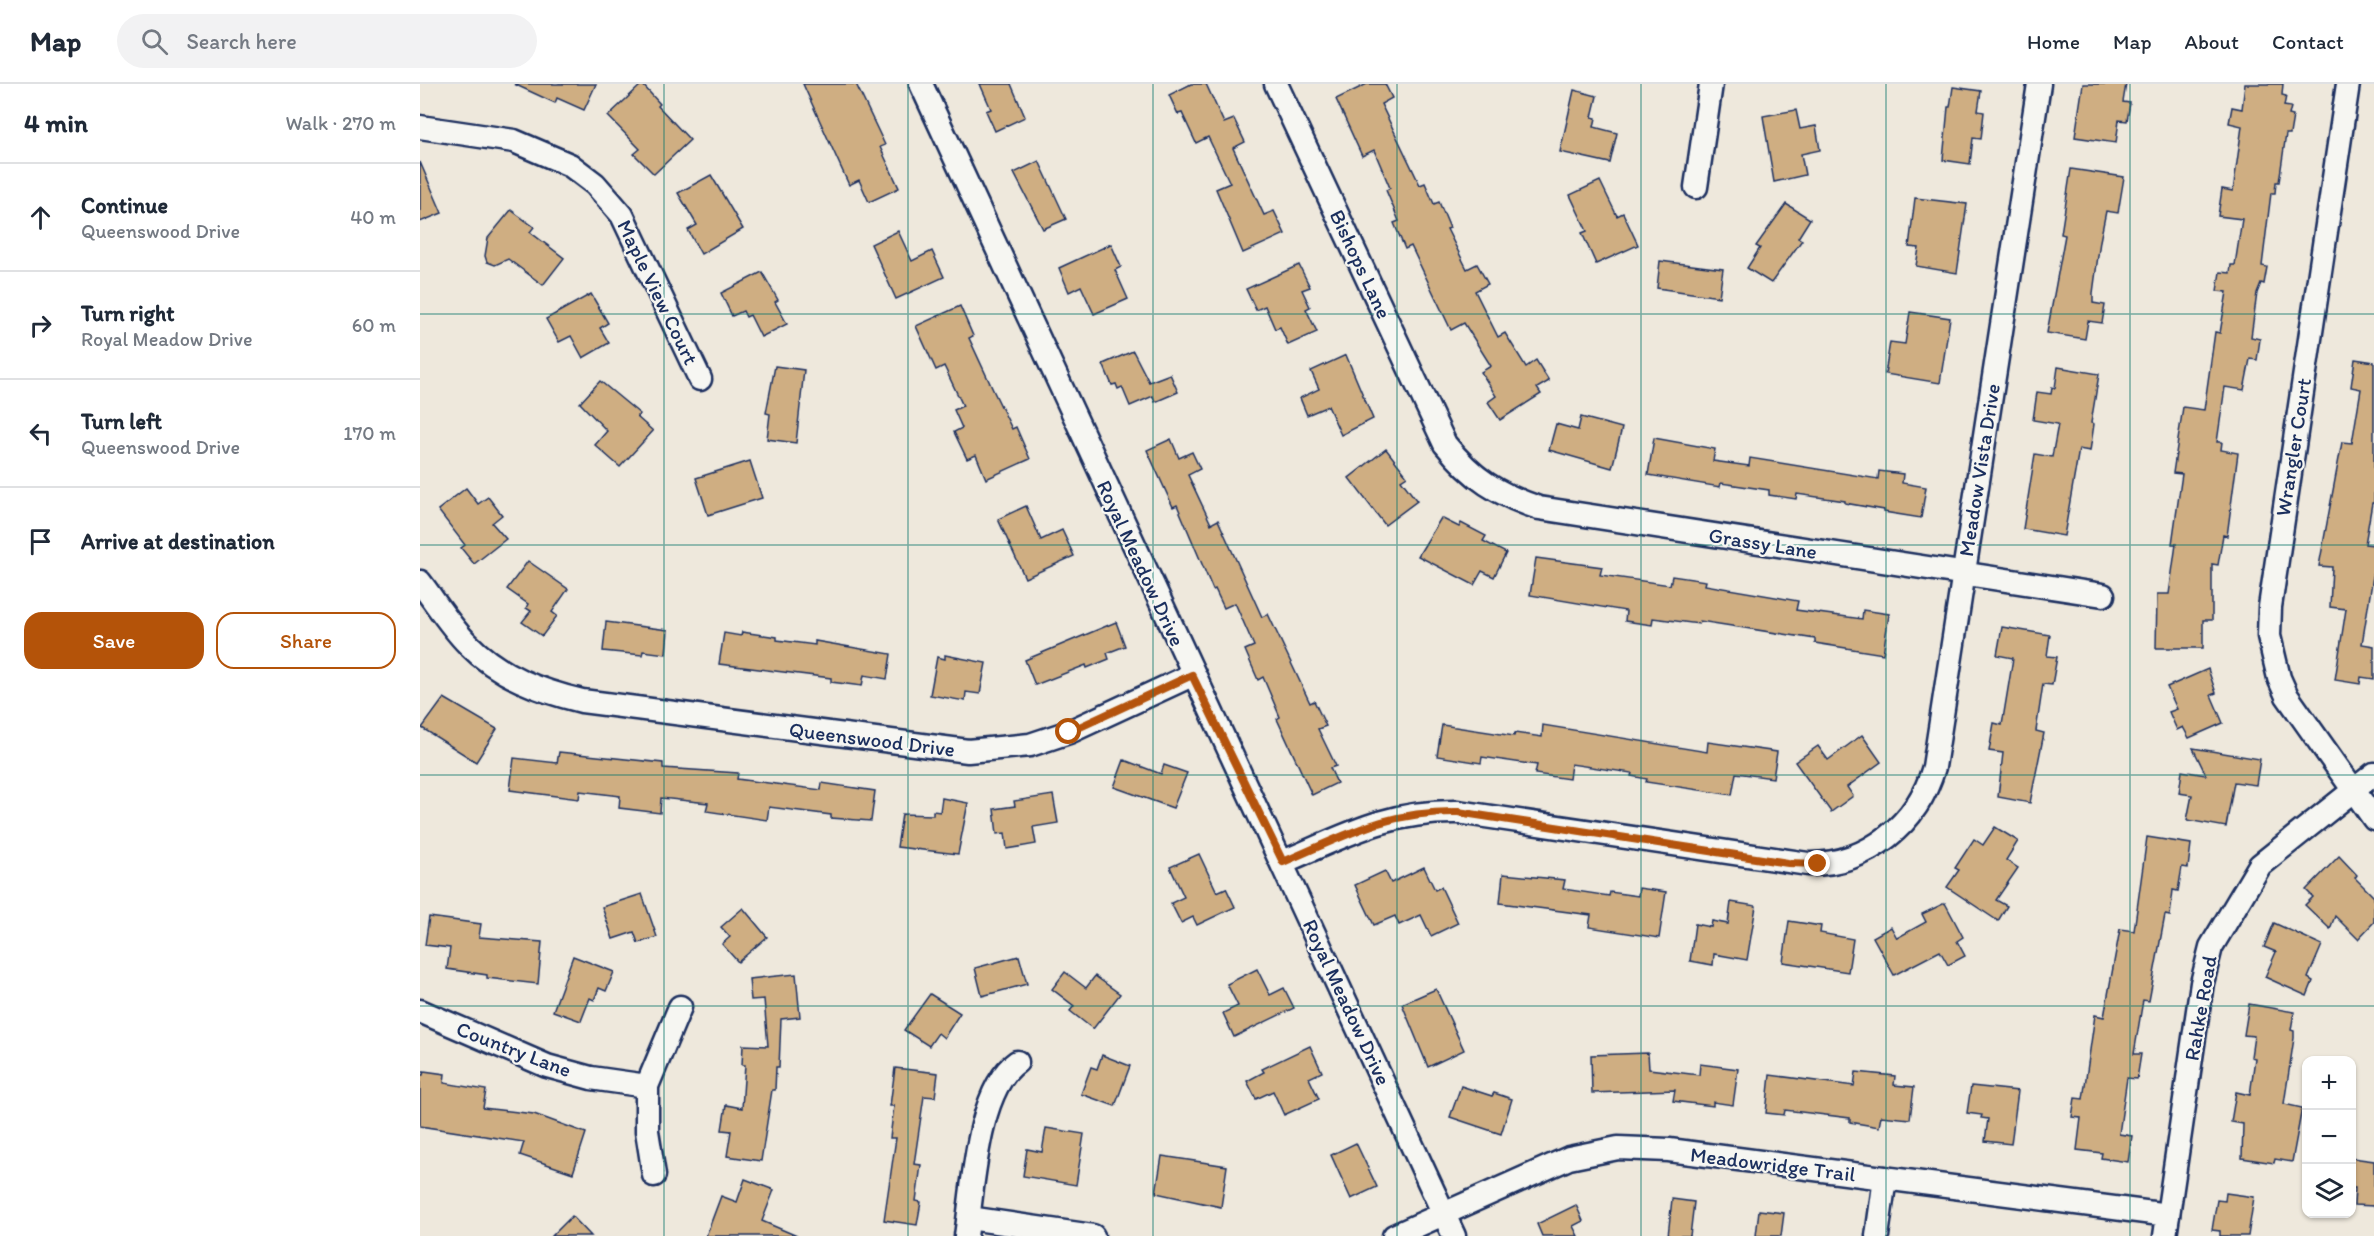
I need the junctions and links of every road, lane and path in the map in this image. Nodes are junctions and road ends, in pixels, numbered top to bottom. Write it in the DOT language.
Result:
graph roads {
  1 [pos="921,84"];
  2 [pos="1276,84"];
  3 [pos="1711,84"];
  4 [pos="2039,84"];
  5 [pos="2348,84"];
  6 [pos="420,127"];
  7 [pos="1696,187"];
  8 [pos="700,379"];
  9 [pos="1445,444"];
  10 [pos="1963,573"];
  11 [pos="420,582"];
  12 [pos="2103,594"];
  13 [pos="1192,675"];
  14 [pos="2374,774"];
  15 [pos="2353,790"];
  16 [pos="2374,819"];
  17 [pos="1283,862"];
  18 [pos="680,1007"];
  19 [pos="420,1011"];
  20 [pos="1017,1062"];
  21 [pos="646,1086"];
  22 [pos="654,1175"];
  23 [pos="1885,1178"];
  24 [pos="1444,1213"];
  25 [pos="2167,1225"];
  26 [pos="967,1227"];
  27 [pos="1093,1236"];
  28 [pos="1394,1236"];
  29 [pos="1454,1236"];
  30 [pos="1877,1236"];
  1 -- 13 [label="street, Royal Meadow Drive"];
  2 -- 9 [label="street, Bishops Lane"];
  3 -- 7 [label="street"];
  4 -- 10 [label="street, Meadow Vista Drive"];
  5 -- 15 [label="street, Wrangler Court"];
  6 -- 8 [label="street, Maple View Court"];
  9 -- 10 [label="street, Grassy Lane"];
  10 -- 12 [label="street, Grassy Lane"];
  10 -- 17 [label="street, Meadow Vista Drive"];
  11 -- 13 [label="street, Queenswood Drive"];
  13 -- 17 [label="street, Royal Meadow Drive"];
  14 -- 15 [label="street, Rahke Road"];
  15 -- 16 [label="street, Wrangler Court"];
  15 -- 25 [label="street, Rahke Road"];
  17 -- 24 [label="street, Royal Meadow Drive"];
  18 -- 21 [label="street"];
  19 -- 21 [label="street, Country Lane"];
  20 -- 26 [label="street"];
  21 -- 22 [label="street"];
  23 -- 24 [label="street, Meadowridge Trail"];
  23 -- 25 [label="street, Meadowridge Trail"];
  23 -- 30 [label="street"];
  24 -- 28 [label="street, Meadowridge Trail"];
  24 -- 29 [label="street, Royal Meadow Drive"];
  26 -- 27 [label="street"];
}
